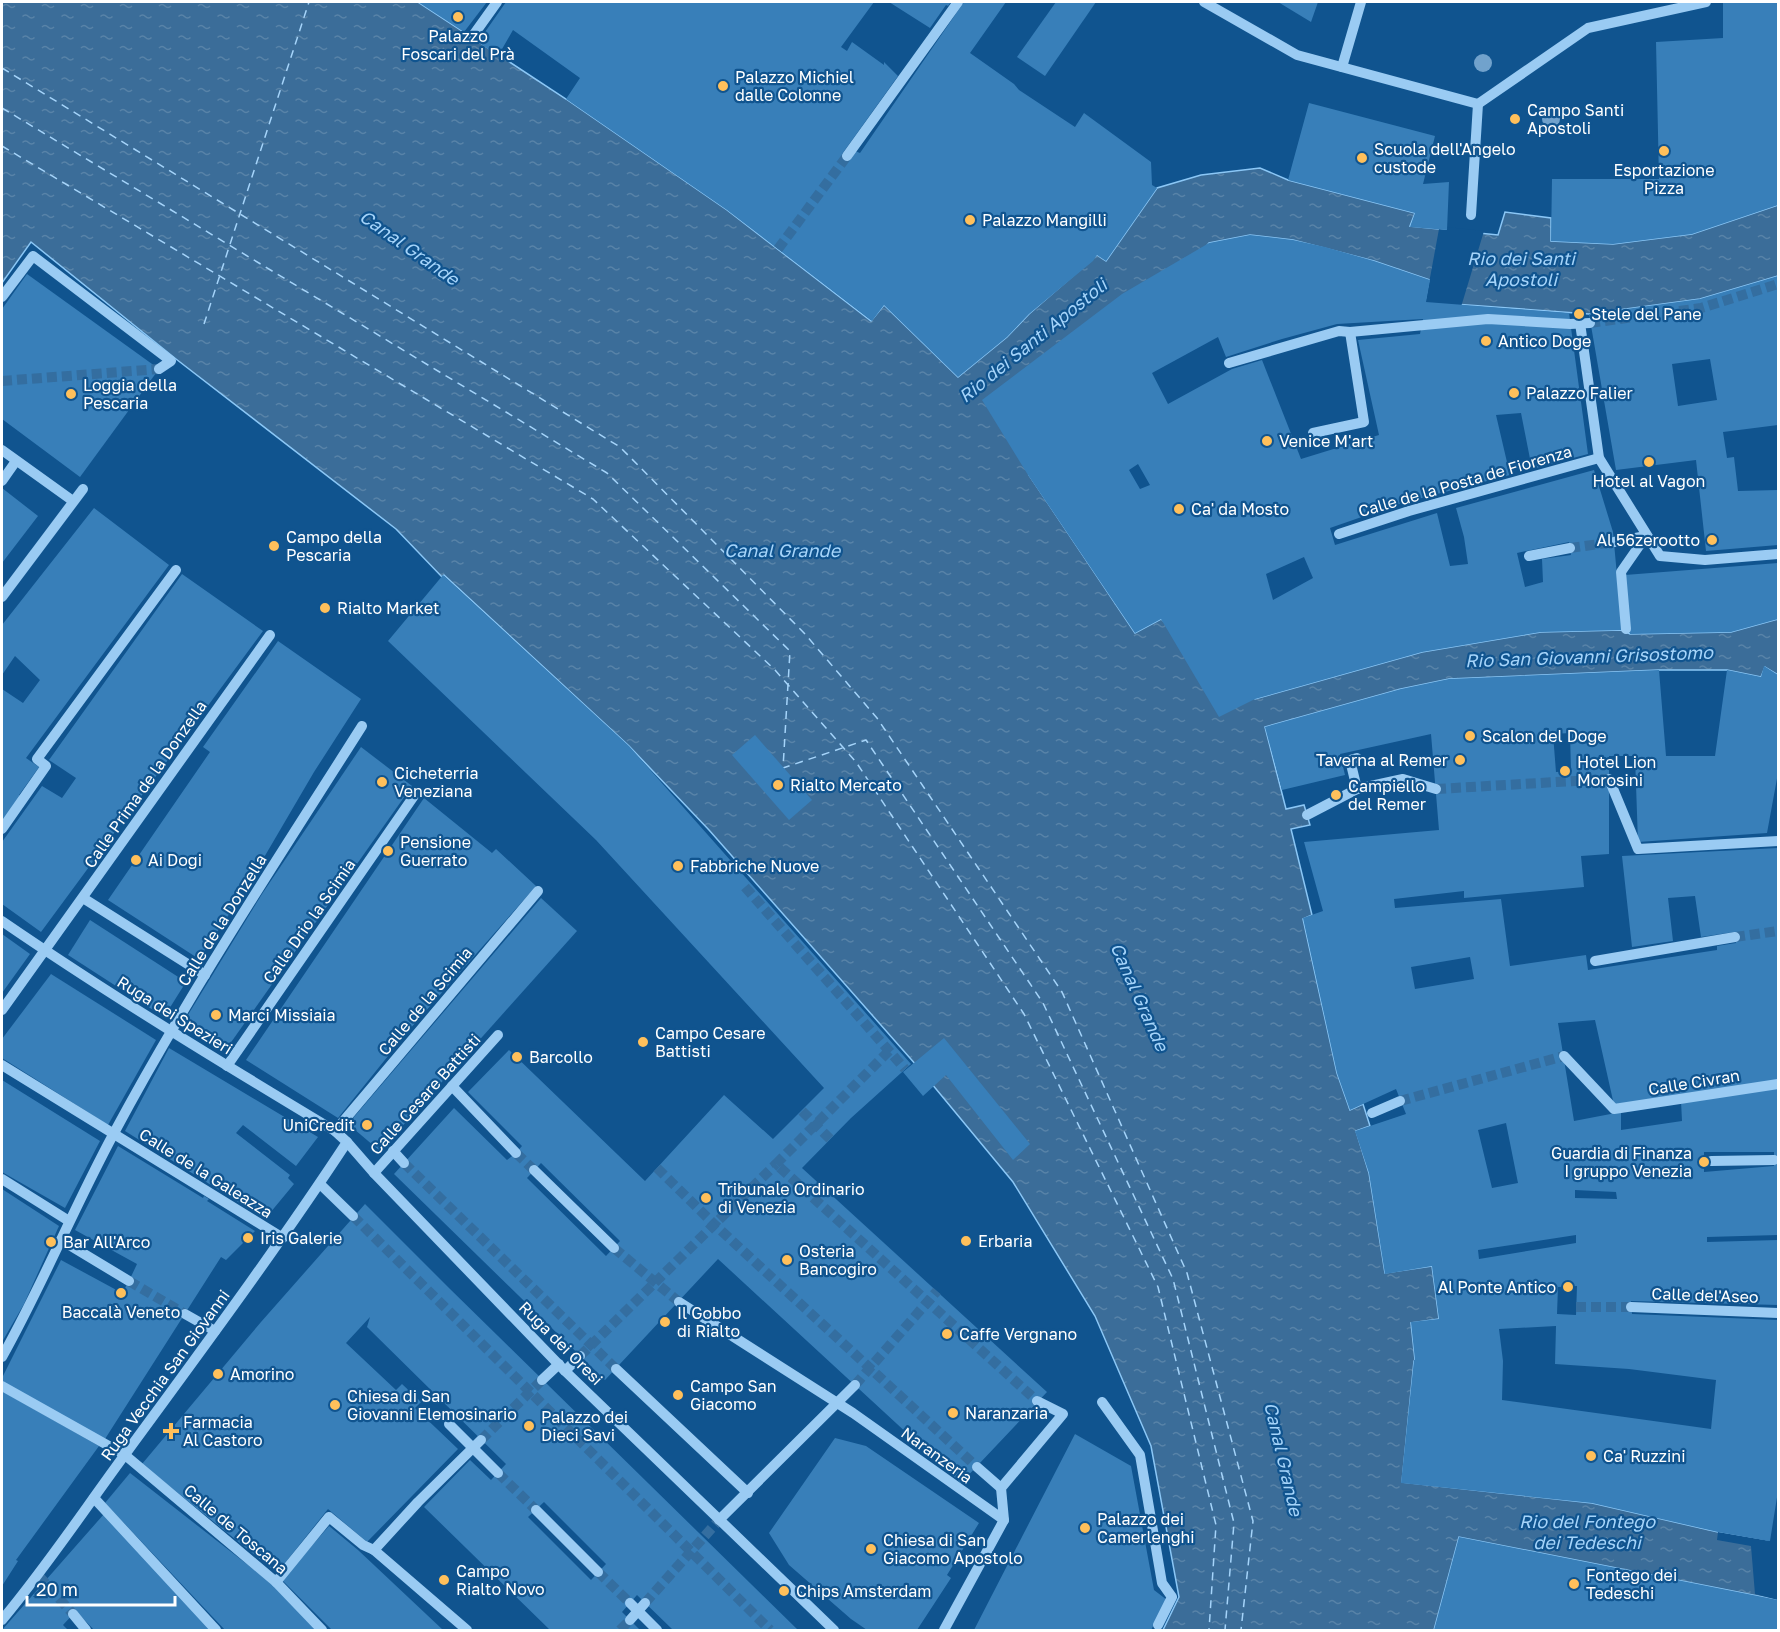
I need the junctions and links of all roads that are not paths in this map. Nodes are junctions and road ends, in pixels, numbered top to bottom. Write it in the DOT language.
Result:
graph roads {
  1 [pos="497,2"];
  2 [pos="958,2"];
  3 [pos="1204,2"];
  4 [pos="1361,2"];
  5 [pos="1706,2"];
  6 [pos="472,37"];
  7 [pos="1342,67"];
  8 [pos="1478,104"];
  9 [pos="846,156"];
  10 [pos="1471,215"];
  11 [pos="2,297"];
  12 [pos="1350,333"];
  13 [pos="1229,363"];
  14 [pos="159,369"];
  15 [pos="1313,433"];
  16 [pos="2,450"];
  17 [pos="1599,458"];
  18 [pos="16,460"];
  19 [pos="2,481"];
  20 [pos="83,489"];
  21 [pos="74,501"];
  22 [pos="1339,534"];
  23 [pos="1646,536"];
  24 [pos="1614,542"];
  25 [pos="1570,548"];
  26 [pos="1779,554"];
  27 [pos="1529,556"];
  28 [pos="176,570"];
  29 [pos="2,597"];
  30 [pos="1626,629"];
  31 [pos="270,635"];
  32 [pos="362,726"];
  33 [pos="1357,758"];
  34 [pos="1609,779"];
  35 [pos="1357,789"];
  36 [pos="1436,789"];
  37 [pos="416,793"];
  38 [pos="1307,815"];
  39 [pos="2,829"];
  40 [pos="1779,841"];
  41 [pos="538,891"];
  42 [pos="83,898"];
  43 [pos="2,921"];
  44 [pos="1735,937"];
  45 [pos="46,951"];
  46 [pos="1594,961"];
  47 [pos="205,975"];
  48 [pos="2,1010"];
  49 [pos="171,1031"];
  50 [pos="498,1035"];
  51 [pos="1564,1056"];
  52 [pos="2,1065"];
  53 [pos="227,1066"];
  54 [pos="1779,1084"];
  55 [pos="452,1086"];
  56 [pos="1400,1101"];
  57 [pos="1372,1113"];
  58 [pos="335,1131"];
  59 [pos="114,1134"];
  60 [pos="347,1142"];
  61 [pos="393,1151"];
  62 [pos="516,1153"];
  63 [pos="1774,1160"];
  64 [pos="1711,1161"];
  65 [pos="404,1163"];
  66 [pos="534,1170"];
  67 [pos="374,1173"];
  68 [pos="2,1179"];
  69 [pos="320,1184"];
  70 [pos="353,1216"];
  71 [pos="69,1221"];
  72 [pos="284,1238"];
  73 [pos="61,1240"];
  74 [pos="614,1248"];
  75 [pos="129,1281"];
  76 [pos="679,1302"];
  77 [pos="1631,1307"];
  78 [pos="1779,1313"];
  79 [pos="185,1314"];
  80 [pos="215,1331"];
  81 [pos="580,1356"];
  82 [pos="2,1357"];
  83 [pos="562,1368"];
  84 [pos="616,1369"];
  85 [pos="542,1380"];
  86 [pos="855,1385"];
  87 [pos="2,1386"];
  88 [pos="1037,1401"];
  89 [pos="1102,1402"];
  90 [pos="838,1403"];
  91 [pos="449,1424"];
  92 [pos="477,1444"];
  93 [pos="125,1455"];
  94 [pos="977,1467"];
  95 [pos="498,1473"];
  96 [pos="1001,1488"];
  97 [pos="748,1492"];
  98 [pos="94,1498"];
  99 [pos="536,1510"];
  100 [pos="719,1520"];
  101 [pos="1004,1520"];
  102 [pos="374,1550"];
  103 [pos="598,1572"];
  104 [pos="276,1582"];
  105 [pos="636,1609"];
  106 [pos="73,1614"];
  107 [pos="2,1620"];
  108 [pos="1158,1625"];
  109 [pos="86,1630"];
  110 [pos="216,1630"];
  111 [pos="322,1630"];
  112 [pos="467,1630"];
  113 [pos="657,1630"];
  114 [pos="834,1630"];
  115 [pos="944,1630"];
  1 -- 6 [label="street"];
  2 -- 9 [label="street"];
  3 -- 7 [label="street"];
  4 -- 7 [label="street"];
  5 -- 8 [label="street"];
  7 -- 8 [label="street"];
  8 -- 10 [label="street"];
  11 -- 14 [label="street"];
  12 -- 13 [label="street"];
  12 -- 15 [label="street"];
  12 -- 17 [label="street"];
  16 -- 18 [label="street"];
  17 -- 22 [label="street, Calle de la Posta de Fiorenza"];
  17 -- 23 [label="street"];
  18 -- 19 [label="street"];
  18 -- 21 [label="street"];
  20 -- 21 [label="street"];
  21 -- 29 [label="street"];
  23 -- 24 [label="street"];
  23 -- 26 [label="street"];
  23 -- 30 [label="street"];
  25 -- 27 [label="street"];
  28 -- 39 [label="street"];
  31 -- 42 [label="street, Calle Prima de la Donzella"];
  32 -- 47 [label="street, Calle de la Donzella"];
  33 -- 35 [label="street"];
  34 -- 40 [label="street"];
  35 -- 36 [label="street"];
  35 -- 38 [label="street"];
  37 -- 53 [label="street, Calle Drio la Scimia"];
  41 -- 58 [label="street, Calle de la Scimia"];
  42 -- 45 [label="street, Calle Prima de la Donzella"];
  42 -- 47 [label="street"];
  43 -- 45 [label="street, Ruga dei Spezieri"];
  44 -- 46 [label="street"];
  45 -- 48 [label="street, Calle Prima de la Donzella"];
  45 -- 49 [label="street, Ruga dei Spezieri"];
  47 -- 49 [label="street, Calle de la Donzella"];
  49 -- 53 [label="street, Ruga dei Spezieri"];
  49 -- 59 [label="street, Calle de la Donzella"];
  50 -- 55 [label="street, Calle Cesare Battisti"];
  51 -- 54 [label="street, Calle Civran"];
  52 -- 59 [label="street, Calle de la Galeazza"];
  53 -- 58 [label="street, Ruga dei Spezieri"];
  55 -- 61 [label="street, Calle Cesare Battisti"];
  55 -- 62 [label="street"];
  56 -- 57 [label="street"];
  58 -- 60 [label="street"];
  59 -- 71 [label="street, Calle de la Donzella"];
  59 -- 72 [label="street, Calle de la Galeazza"];
  60 -- 67 [label="street"];
  60 -- 69 [label="street, Ruga Vecchia San Giovanni"];
  61 -- 65 [label="street"];
  61 -- 67 [label="street, Calle Cesare Battisti"];
  63 -- 64 [label="street"];
  66 -- 74 [label="street"];
  67 -- 83 [label="street, Ruga dei Oresi"];
  68 -- 71 [label="street"];
  69 -- 70 [label="street"];
  69 -- 72 [label="street, Ruga Vecchia San Giovanni"];
  71 -- 73 [label="street, Calle de la Donzella"];
  72 -- 80 [label="street, Ruga Vecchia San Giovanni"];
  73 -- 75 [label="street"];
  73 -- 82 [label="street, Calle de la Donzella"];
  76 -- 90 [label="street"];
  77 -- 78 [label="street, Calle del'Aseo"];
  79 -- 80 [label="street"];
  80 -- 93 [label="street, Ruga Vecchia San Giovanni"];
  81 -- 83 [label="street"];
  83 -- 85 [label="street"];
  83 -- 100 [label="street, Ruga dei Oresi"];
  84 -- 97 [label="street"];
  86 -- 90 [label="street"];
  87 -- 93 [label="street, Calle de Toscana"];
  88 -- 96 [label="street"];
  89 -- 108 [label="street"];
  90 -- 97 [label="street"];
  90 -- 101 [label="street, Naranzeria"];
  91 -- 92 [label="street"];
  92 -- 95 [label="street"];
  92 -- 102 [label="street"];
  93 -- 98 [label="street, Ruga Vecchia San Giovanni"];
  93 -- 104 [label="street, Calle de Toscana"];
  94 -- 96 [label="street"];
  96 -- 101 [label="street"];
  97 -- 100 [label="street"];
  98 -- 107 [label="street, Ruga Vecchia San Giovanni"];
  98 -- 110 [label="street"];
  99 -- 103 [label="street"];
  100 -- 114 [label="street, Ruga dei Oresi"];
  101 -- 115 [label="street"];
  102 -- 104 [label="street"];
  102 -- 112 [label="street"];
  104 -- 111 [label="street, Calle de Toscana"];
  105 -- 113 [label="street"];
  106 -- 109 [label="street"];
}
